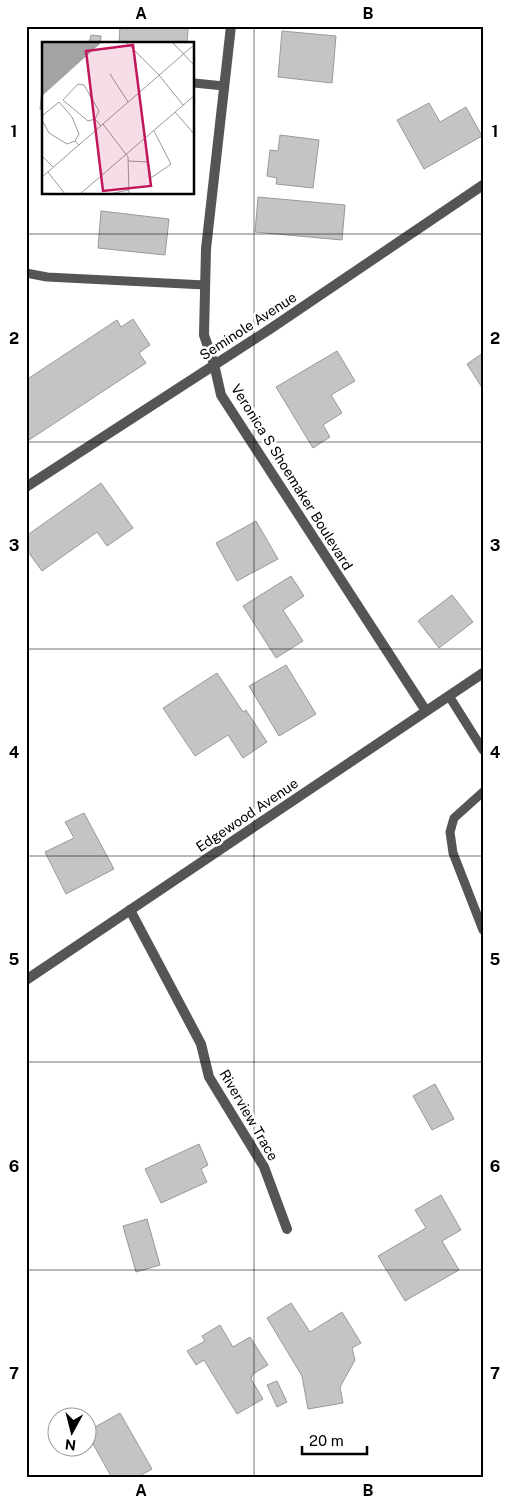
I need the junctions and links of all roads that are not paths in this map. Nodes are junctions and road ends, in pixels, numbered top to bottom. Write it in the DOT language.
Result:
graph roads {
  1 [pos="231,26"];
  2 [pos="195,84"];
  3 [pos="224,86"];
  4 [pos="483,186"];
  5 [pos="26,273"];
  6 [pos="205,284"];
  7 [pos="214,364"];
  8 [pos="26,487"];
  9 [pos="483,673"];
  10 [pos="448,696"];
  11 [pos="426,711"];
  12 [pos="483,750"];
  13 [pos="483,792"];
  14 [pos="130,910"];
  15 [pos="483,930"];
  16 [pos="26,980"];
  17 [pos="287,1229"];
  1 -- 3 [label="street, Veronica S Shoemaker Boulevard"];
  2 -- 3 [label="lane"];
  3 -- 6 [label="street, Veronica S Shoemaker Boulevard"];
  4 -- 7 [label="street, Seminole Avenue"];
  5 -- 6 [label="lane"];
  6 -- 7 [label="street, Veronica S Shoemaker Boulevard"];
  7 -- 8 [label="street, Seminole Avenue"];
  7 -- 11 [label="street, Veronica S Shoemaker Boulevard"];
  9 -- 10 [label="street, Edgewood Avenue"];
  10 -- 11 [label="street, Edgewood Avenue"];
  10 -- 12 [label="lane"];
  11 -- 14 [label="street, Edgewood Avenue"];
  13 -- 15 [label="lane"];
  14 -- 16 [label="street, Edgewood Avenue"];
  14 -- 17 [label="street, Riverview Trace"];
}
